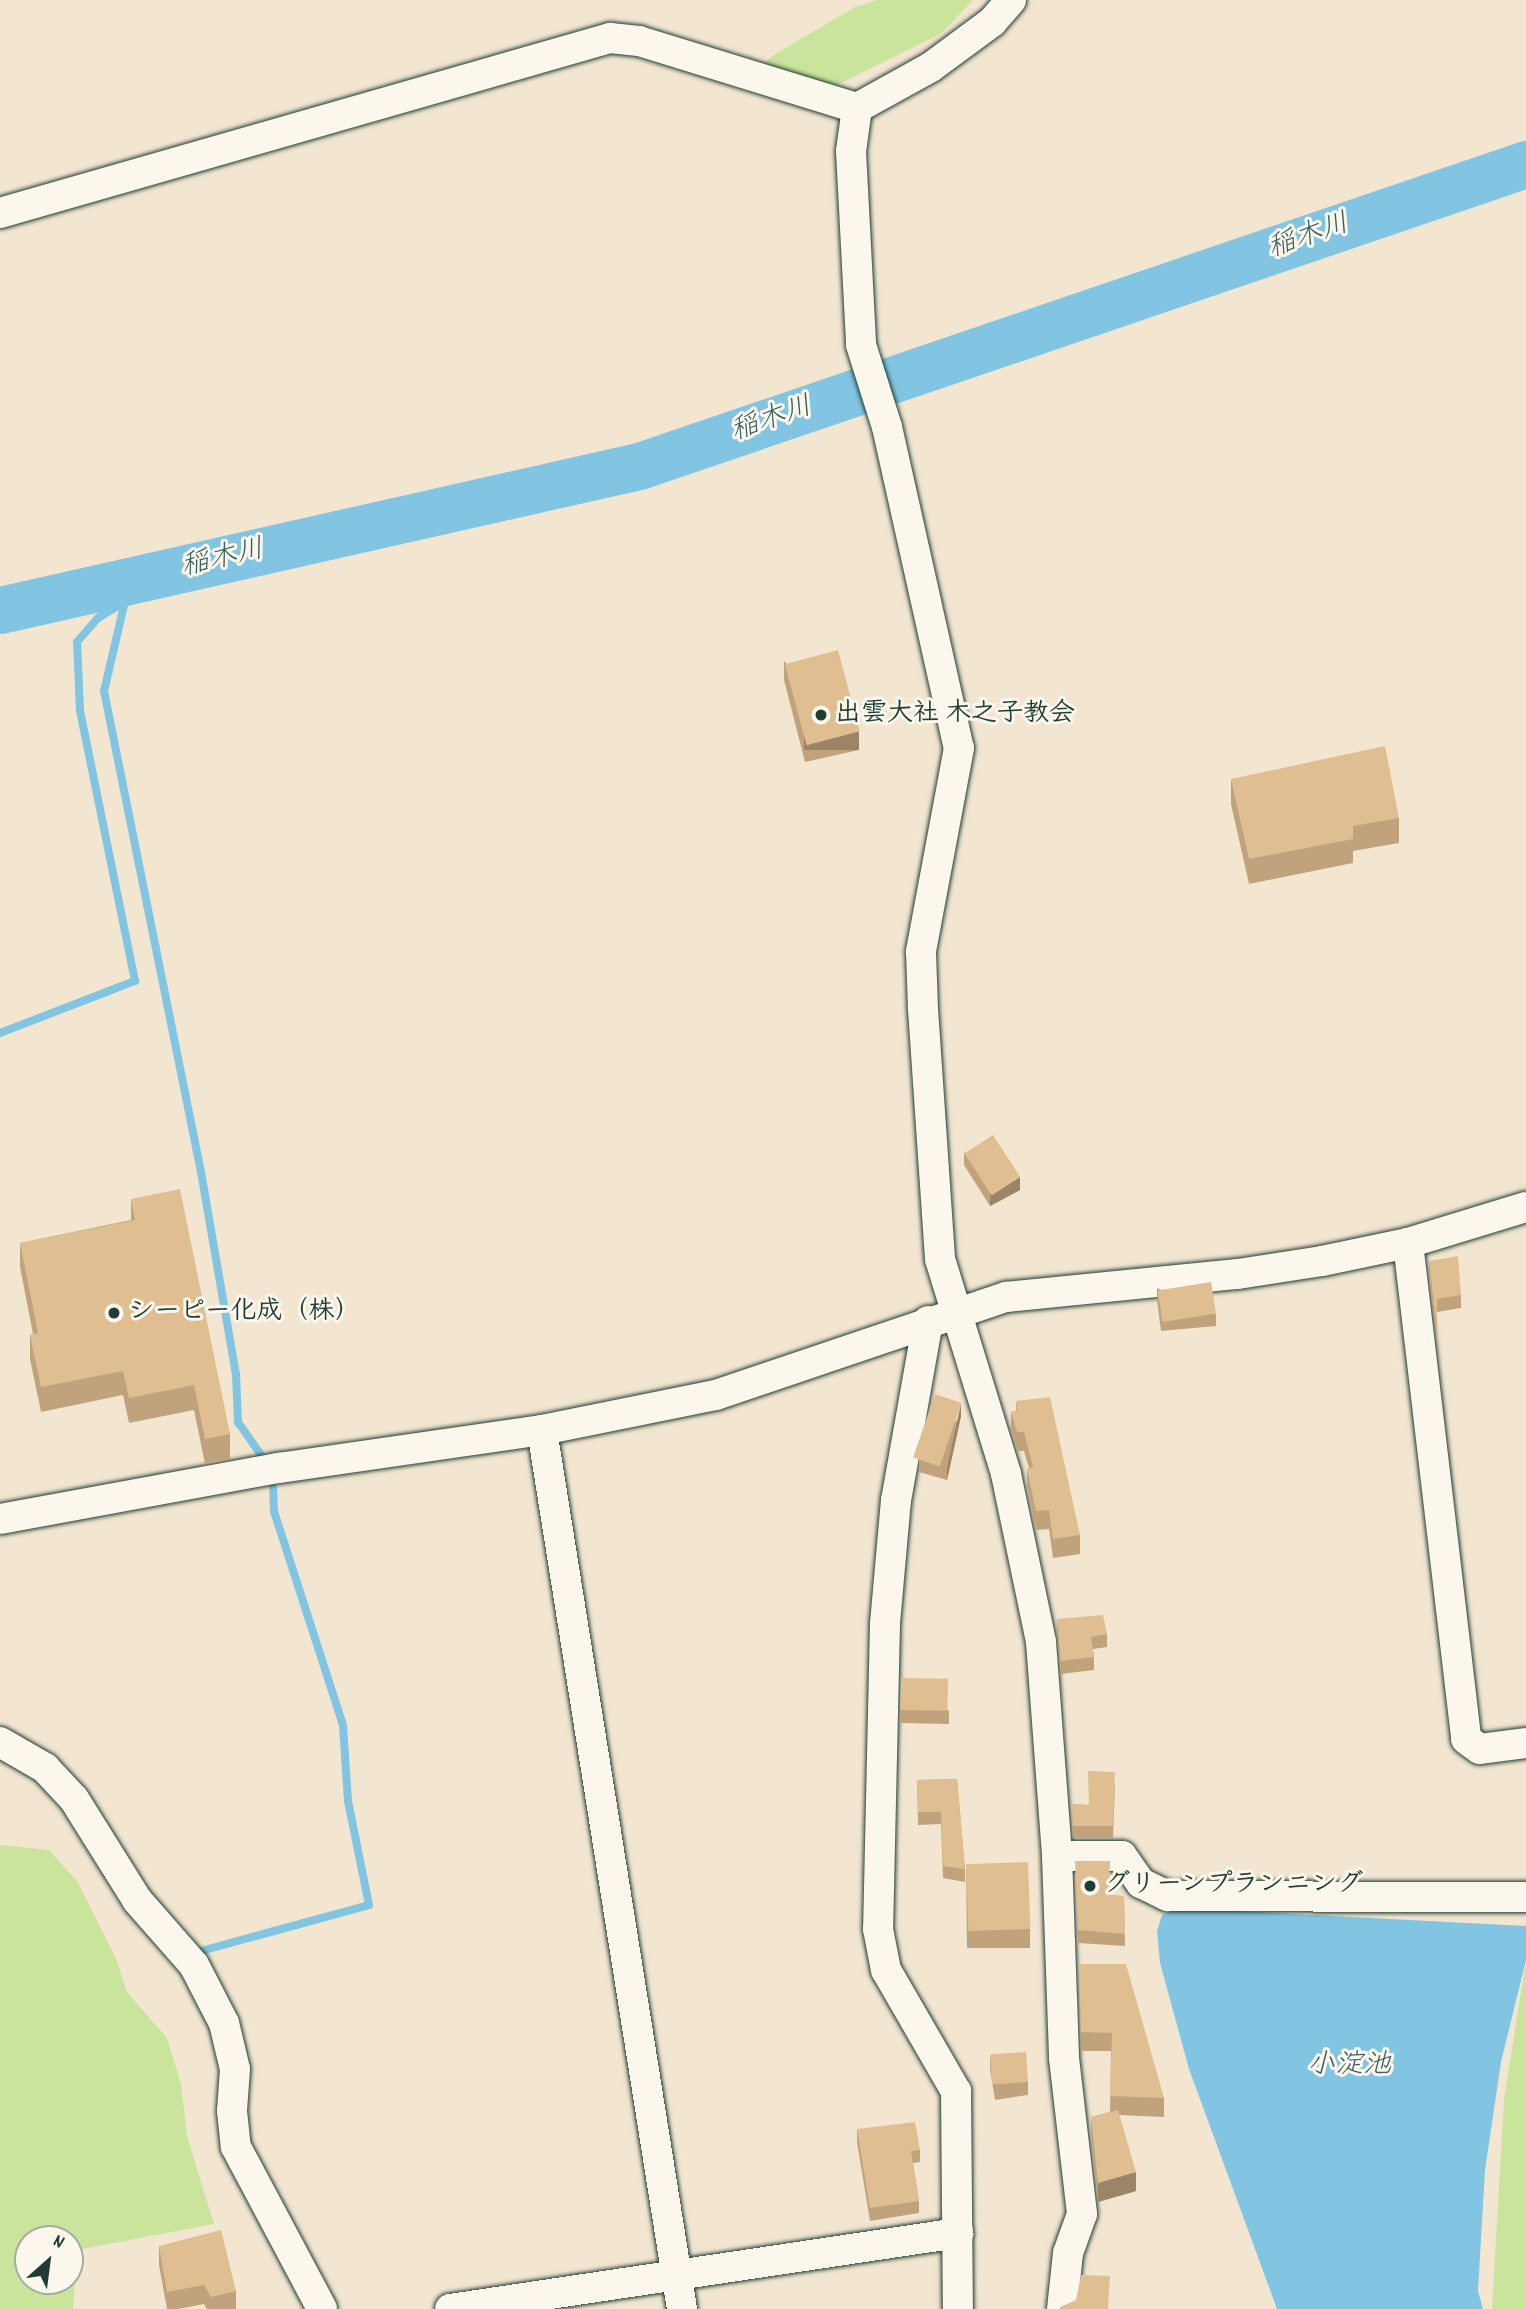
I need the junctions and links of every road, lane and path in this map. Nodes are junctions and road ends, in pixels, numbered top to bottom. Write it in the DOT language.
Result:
graph roads {
  1 [pos="1011,0"];
  2 [pos="857,108"];
  3 [pos="0,214"];
  4 [pos="1526,1207"];
  5 [pos="1408,1242"];
  6 [pos="941,1317"];
  7 [pos="542,1430"];
  8 [pos="0,1519"];
  9 [pos="0,1742"];
  10 [pos="1526,1743"];
  11 [pos="1057,1856"];
  12 [pos="1526,1897"];
  13 [pos="958,2233"];
  14 [pos="677,2277"];
  15 [pos="322,2309"];
  16 [pos="450,2309"];
  17 [pos="682,2309"];
  18 [pos="958,2309"];
  19 [pos="1062,2309"];
  1 -- 2 [label="street"];
  2 -- 3 [label="street"];
  2 -- 6 [label="street"];
  4 -- 5 [label="street"];
  5 -- 6 [label="street"];
  5 -- 10 [label="street"];
  6 -- 7 [label="street"];
  6 -- 11 [label="street"];
  6 -- 13 [label="street"];
  7 -- 8 [label="street"];
  7 -- 14 [label="street"];
  9 -- 15 [label="street"];
  11 -- 12 [label="street"];
  11 -- 19 [label="street"];
  13 -- 14 [label="street"];
  13 -- 18 [label="street"];
  14 -- 16 [label="street"];
  14 -- 17 [label="street"];
}
